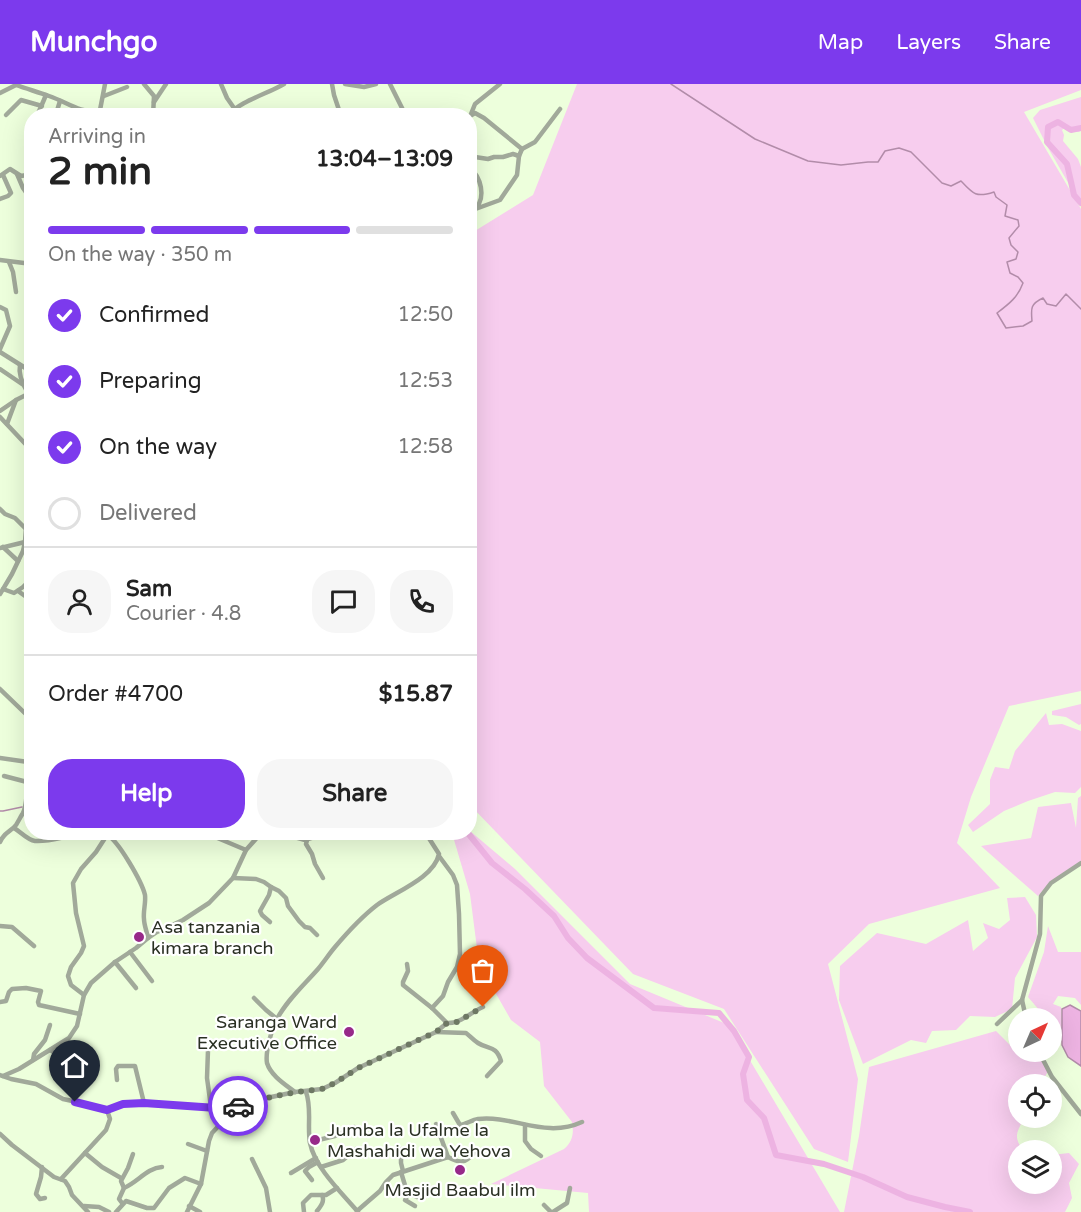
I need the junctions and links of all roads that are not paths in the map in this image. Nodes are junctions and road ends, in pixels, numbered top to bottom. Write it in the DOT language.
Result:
graph roads {
  1 [pos="16,84"];
  2 [pos="105,84"];
  3 [pos="144,84"];
  4 [pos="166,84"];
  5 [pos="221,84"];
  6 [pos="284,84"];
  7 [pos="332,84"];
  8 [pos="345,84"];
  9 [pos="376,84"];
  10 [pos="390,84"];
  11 [pos="500,84"];
  12 [pos="127,87"];
  13 [pos="273,87"];
  14 [pos="0,93"];
  15 [pos="46,95"];
  16 [pos="104,96"];
  17 [pos="60,101"];
  18 [pos="154,102"];
  19 [pos="42,106"];
  20 [pos="58,108"];
  21 [pos="71,108"];
  22 [pos="100,108"];
  23 [pos="154,108"];
  24 [pos="234,108"];
  25 [pos="338,108"];
  26 [pos="402,108"];
  27 [pos="473,108"];
  28 [pos="560,110"];
  29 [pos="477,114"];
  30 [pos="6,115"];
  31 [pos="522,149"];
  32 [pos="519,156"];
  33 [pos="477,157"];
  34 [pos="17,174"];
  35 [pos="24,175"];
  36 [pos="2,176"];
  37 [pos="477,177"];
  38 [pos="24,189"];
  39 [pos="0,199"];
  40 [pos="477,208"];
  41 [pos="477,209"];
  42 [pos="0,260"];
  43 [pos="9,262"];
  44 [pos="24,263"];
  45 [pos="16,292"];
  46 [pos="0,307"];
  47 [pos="0,351"];
  48 [pos="21,365"];
  49 [pos="24,366"];
  50 [pos="0,369"];
  51 [pos="22,384"];
  52 [pos="24,395"];
  53 [pos="15,400"];
  54 [pos="0,411"];
  55 [pos="0,417"];
  56 [pos="7,424"];
  57 [pos="24,442"];
  58 [pos="0,509"];
  59 [pos="24,526"];
  60 [pos="24,542"];
  61 [pos="24,545"];
  62 [pos="2,547"];
  63 [pos="18,561"];
  64 [pos="24,585"];
  65 [pos="18,591"];
  66 [pos="2,592"];
  67 [pos="24,595"];
  68 [pos="0,689"];
  69 [pos="24,712"];
  70 [pos="0,758"];
  71 [pos="24,761"];
  72 [pos="4,777"];
  73 [pos="24,782"];
  74 [pos="24,809"];
  75 [pos="14,828"];
  76 [pos="24,835"];
  77 [pos="32,840"];
  78 [pos="51,840"];
  79 [pos="104,840"];
  80 [pos="114,840"];
  81 [pos="222,840"];
  82 [pos="255,840"];
  83 [pos="307,840"];
  84 [pos="430,840"];
  85 [pos="0,842"];
  86 [pos="246,850"];
  87 [pos="439,856"];
  88 [pos="1081,863"];
  89 [pos="233,878"];
  90 [pos="323,878"];
  91 [pos="271,887"];
  92 [pos="270,922"];
  93 [pos="0,926"];
  94 [pos="317,935"];
  95 [pos="148,938"];
  96 [pos="34,946"];
  97 [pos="130,952"];
  98 [pos="115,962"];
  99 [pos="407,964"];
  100 [pos="152,981"];
  101 [pos="136,988"];
  102 [pos="84,995"];
  103 [pos="254,998"];
  104 [pos="1022,1000"];
  105 [pos="0,1002"];
  106 [pos="483,1007"];
  107 [pos="432,1008"];
  108 [pos="1024,1008"];
  109 [pos="80,1014"];
  110 [pos="277,1019"];
  111 [pos="447,1023"];
  112 [pos="998,1024"];
  113 [pos="50,1025"];
  114 [pos="436,1032"];
  115 [pos="50,1050"];
  116 [pos="208,1050"];
  117 [pos="71,1054"];
  118 [pos="33,1059"];
  119 [pos="1044,1062"];
  120 [pos="1,1076"];
  121 [pos="487,1076"];
  122 [pos="117,1080"];
  123 [pos="296,1092"];
  124 [pos="306,1092"];
  125 [pos="144,1103"];
  126 [pos="211,1107"];
  127 [pos="231,1109"];
  128 [pos="107,1110"];
  129 [pos="453,1113"];
  130 [pos="1081,1114"];
  131 [pos="582,1122"];
  132 [pos="436,1125"];
  133 [pos="525,1125"];
  134 [pos="354,1127"];
  135 [pos="0,1134"];
  136 [pos="310,1142"];
  137 [pos="188,1144"];
  138 [pos="356,1149"];
  139 [pos="401,1149"];
  140 [pos="207,1151"];
  141 [pos="85,1153"];
  142 [pos="474,1153"];
  143 [pos="133,1154"];
  144 [pos="541,1156"];
  145 [pos="448,1157"];
  146 [pos="252,1159"];
  147 [pos="319,1163"];
  148 [pos="42,1167"];
  149 [pos="162,1167"];
  150 [pos="402,1171"];
  151 [pos="291,1173"];
  152 [pos="54,1177"];
  153 [pos="41,1178"];
  154 [pos="121,1178"];
  155 [pos="61,1179"];
  156 [pos="312,1180"];
  157 [pos="201,1184"];
  158 [pos="124,1188"];
  159 [pos="337,1188"];
  160 [pos="570,1188"];
  161 [pos="409,1193"];
  162 [pos="322,1195"];
  163 [pos="423,1196"];
  164 [pos="45,1198"];
  165 [pos="122,1203"];
  166 [pos="544,1205"];
  167 [pos="84,1206"];
  168 [pos="189,1206"];
  169 [pos="415,1206"];
  170 [pos="317,1210"];
  171 [pos="358,1211"];
  172 [pos="88,1212"];
  173 [pos="109,1212"];
  174 [pos="116,1212"];
  175 [pos="187,1212"];
  176 [pos="200,1212"];
  177 [pos="270,1212"];
  178 [pos="303,1212"];
  179 [pos="552,1212"];
  1 -- 14 [label="street"];
  1 -- 15 [label="street"];
  2 -- 16 [label="street"];
  3 -- 18 [label="street"];
  4 -- 18 [label="street"];
  5 -- 24 [label="street"];
  6 -- 13 [label="street"];
  7 -- 25 [label="street"];
  8 -- 9 [label="street"];
  10 -- 26 [label="street"];
  11 -- 27 [label="street"];
  12 -- 16 [label="street"];
  13 -- 24 [label="street"];
  15 -- 17 [label="street"];
  15 -- 19 [label="street"];
  16 -- 22 [label="street"];
  17 -- 20 [label="street"];
  17 -- 21 [label="street"];
  18 -- 23 [label="street"];
  19 -- 30 [label="street"];
  28 -- 31 [label="street"];
  29 -- 31 [label="street"];
  31 -- 32 [label="street"];
  32 -- 33 [label="street"];
  32 -- 41 [label="street"];
  34 -- 35 [label="street"];
  34 -- 36 [label="street"];
  34 -- 38 [label="street"];
  36 -- 39 [label="street"];
  37 -- 40 [label="street"];
  42 -- 43 [label="street"];
  43 -- 44 [label="street"];
  43 -- 45 [label="street"];
  46 -- 47 [label="street"];
  47 -- 48 [label="street"];
  48 -- 49 [label="street"];
  48 -- 51 [label="street"];
  50 -- 51 [label="street"];
  52 -- 53 [label="street"];
  53 -- 54 [label="street"];
  53 -- 56 [label="street"];
  55 -- 56 [label="street"];
  56 -- 57 [label="street"];
  58 -- 59 [label="street"];
  60 -- 62 [label="street"];
  61 -- 63 [label="street"];
  62 -- 63 [label="street"];
  63 -- 66 [label="street"];
  64 -- 65 [label="street"];
  65 -- 66 [label="street"];
  65 -- 67 [label="street"];
  68 -- 69 [label="street"];
  70 -- 71 [label="street"];
  72 -- 73 [label="street"];
  74 -- 75 [label="street"];
  75 -- 76 [label="street"];
  75 -- 85 [label="street"];
  77 -- 78 [label="street"];
  79 -- 102 [label="street"];
  80 -- 95 [label="street"];
  81 -- 86 [label="street"];
  82 -- 86 [label="street"];
  83 -- 90 [label="street"];
  84 -- 87 [label="street"];
  86 -- 89 [label="street"];
  87 -- 107 [label="street"];
  87 -- 110 [label="street"];
  88 -- 104 [label="street"];
  89 -- 91 [label="street"];
  89 -- 95 [label="street"];
  91 -- 92 [label="street"];
  91 -- 94 [label="street"];
  93 -- 96 [label="street"];
  95 -- 97 [label="street"];
  97 -- 98 [label="street"];
  97 -- 100 [label="street"];
  98 -- 101 [label="street"];
  98 -- 102 [label="street"];
  99 -- 107 [label="street"];
  102 -- 109 [label="street"];
  103 -- 110 [label="street"];
  104 -- 108 [label="street"];
  104 -- 112 [label="street"];
  105 -- 109 [label="street"];
  106 -- 111 [label="street"];
  107 -- 111 [label="street"];
  109 -- 115 [label="street"];
  110 -- 123 [label="street"];
  111 -- 114 [label="street"];
  113 -- 118 [label="street"];
  114 -- 121 [label="street"];
  114 -- 124 [label="street"];
  115 -- 117 [label="street"];
  115 -- 118 [label="street"];
  116 -- 126 [label="street"];
  118 -- 120 [label="street"];
  119 -- 130 [label="street"];
  120 -- 128 [label="street"];
  122 -- 125 [label="street"];
  123 -- 124 [label="street"];
  123 -- 127 [label="street"];
  124 -- 136 [label="street"];
  125 -- 126 [label="street"];
  125 -- 128 [label="street"];
  126 -- 127 [label="street"];
  127 -- 140 [label="street"];
  128 -- 141 [label="street"];
  129 -- 133 [label="street"];
  131 -- 133 [label="street"];
  132 -- 145 [label="street"];
  133 -- 144 [label="street"];
  134 -- 136 [label="street"];
  135 -- 148 [label="street"];
  136 -- 147 [label="street"];
  137 -- 140 [label="street"];
  138 -- 147 [label="street"];
  139 -- 150 [label="street"];
  140 -- 157 [label="street"];
  141 -- 154 [label="street"];
  141 -- 155 [label="street"];
  142 -- 145 [label="street"];
  143 -- 154 [label="street"];
  145 -- 150 [label="street"];
  146 -- 177 [label="street"];
  147 -- 151 [label="street"];
  147 -- 156 [label="street"];
  147 -- 159 [label="street"];
  148 -- 152 [label="street"];
  148 -- 153 [label="street"];
  149 -- 158 [label="street"];
  150 -- 161 [label="street"];
  150 -- 171 [label="street"];
  152 -- 153 [label="street"];
  152 -- 155 [label="street"];
  153 -- 164 [label="street"];
  154 -- 158 [label="street"];
  155 -- 167 [label="street"];
  157 -- 165 [label="street"];
  157 -- 168 [label="street"];
  158 -- 165 [label="street"];
  159 -- 162 [label="street"];
  159 -- 171 [label="street"];
  160 -- 179 [label="street"];
  161 -- 163 [label="street"];
  161 -- 169 [label="street"];
  162 -- 170 [label="street"];
  162 -- 178 [label="street"];
  165 -- 174 [label="street"];
  166 -- 179 [label="street"];
  167 -- 172 [label="street"];
  167 -- 173 [label="street"];
  168 -- 175 [label="street"];
  168 -- 176 [label="street"];
}
